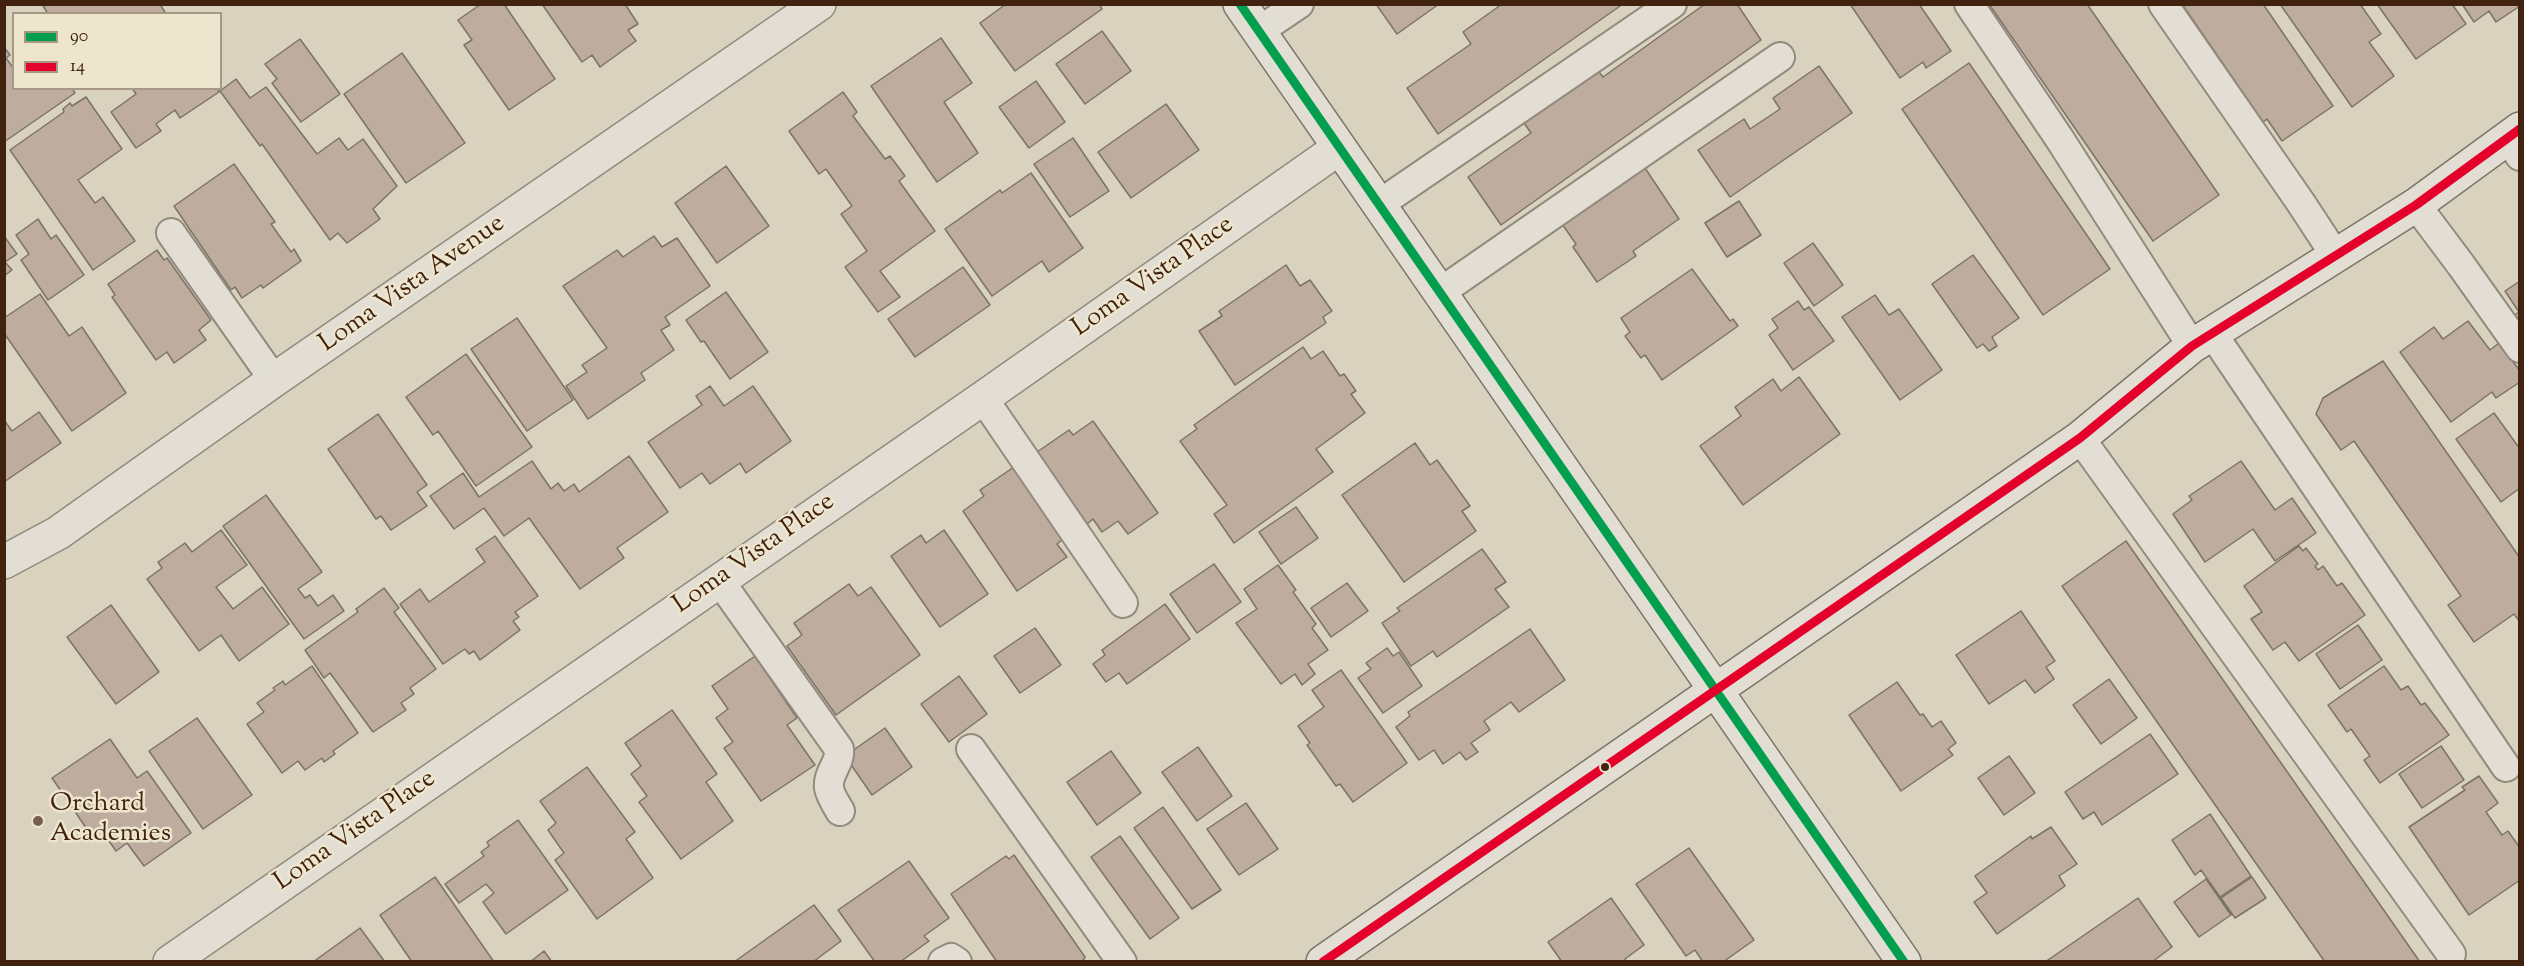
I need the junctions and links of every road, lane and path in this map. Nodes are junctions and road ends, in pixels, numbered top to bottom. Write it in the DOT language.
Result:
graph roads {
  1 [pos="819,4"];
  2 [pos="1240,4"];
  3 [pos="1299,4"];
  4 [pos="1672,4"];
  5 [pos="1969,4"];
  6 [pos="2163,4"];
  7 [pos="1259,31"];
  8 [pos="1780,57"];
  9 [pos="2515,141"];
  10 [pos="1339,148"];
  11 [pos="1378,205"];
  12 [pos="2416,205"];
  13 [pos="171,233"];
  14 [pos="2335,255"];
  15 [pos="1439,293"];
  16 [pos="2202,340"];
  17 [pos="2520,348"];
  18 [pos="274,380"];
  19 [pos="983,398"];
  20 [pos="2080,438"];
  21 [pos="4,562"];
  22 [pos="719,580"];
  23 [pos="1123,603"];
  24 [pos="1715,691"];
  25 [pos="971,749"];
  26 [pos="2506,767"];
  27 [pos="840,811"];
  28 [pos="2451,954"];
  29 [pos="170,962"];
  30 [pos="943,962"];
  31 [pos="957,962"];
  32 [pos="1122,962"];
  33 [pos="1323,962"];
  34 [pos="1904,962"];
  1 -- 18 [label="street, Loma Vista Avenue"];
  2 -- 7 [label="street"];
  3 -- 7 [label="lane"];
  4 -- 11 [label="lane"];
  5 -- 16 [label="lane"];
  6 -- 14 [label="lane"];
  7 -- 10 [label="street"];
  8 -- 15 [label="lane"];
  9 -- 12 [label="street"];
  10 -- 11 [label="street"];
  10 -- 19 [label="street, Loma Vista Place"];
  11 -- 15 [label="street"];
  12 -- 14 [label="street"];
  12 -- 17 [label="lane"];
  13 -- 18 [label="lane"];
  14 -- 16 [label="street"];
  15 -- 24 [label="street"];
  16 -- 20 [label="street"];
  16 -- 26 [label="lane"];
  18 -- 21 [label="street, Loma Vista Avenue"];
  19 -- 22 [label="street, Loma Vista Place"];
  19 -- 23 [label="lane"];
  20 -- 24 [label="street"];
  20 -- 28 [label="lane"];
  22 -- 27 [label="lane"];
  22 -- 29 [label="street, Loma Vista Place"];
  24 -- 33 [label="street"];
  24 -- 34 [label="street"];
  25 -- 32 [label="lane"];
  30 -- 31 [label="lane"];
}
